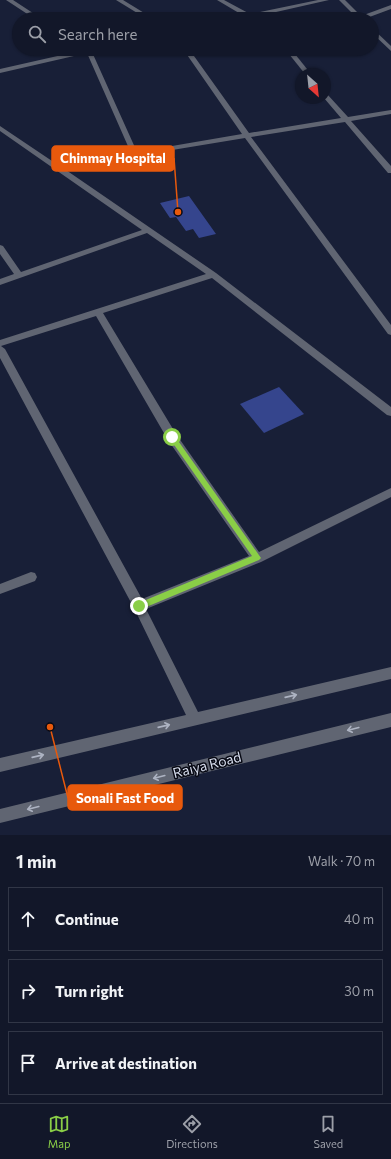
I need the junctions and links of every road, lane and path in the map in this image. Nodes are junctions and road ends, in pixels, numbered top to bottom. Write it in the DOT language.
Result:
graph roads {
  1 [pos="9,0"];
  2 [pos="119,0"];
  3 [pos="220,0"];
  4 [pos="326,0"];
  5 [pos="342,0"];
  6 [pos="391,7"];
  7 [pos="28,12"];
  8 [pos="139,12"];
  9 [pos="242,12"];
  10 [pos="278,12"];
  11 [pos="355,12"];
  12 [pos="377,12"];
  13 [pos="379,37"];
  14 [pos="391,39"];
  15 [pos="383,41"];
  16 [pos="391,49"];
  17 [pos="62,56"];
  18 [pos="91,56"];
  19 [pos="191,56"];
  20 [pos="294,56"];
  21 [pos="303,68"];
  22 [pos="1,70"];
  23 [pos="331,102"];
  24 [pos="391,112"];
  25 [pos="345,120"];
  26 [pos="0,128"];
  27 [pos="247,136"];
  28 [pos="135,154"];
  29 [pos="57,167"];
  30 [pos="391,171"];
  31 [pos="149,230"];
  32 [pos="0,248"];
  33 [pos="19,275"];
  34 [pos="213,275"];
  35 [pos="0,282"];
  36 [pos="98,312"];
  37 [pos="391,332"];
  38 [pos="0,343"];
  39 [pos="0,349"];
  40 [pos="391,411"];
  41 [pos="391,492"];
  42 [pos="257,558"];
  43 [pos="30,577"];
  44 [pos="0,589"];
  45 [pos="139,606"];
  46 [pos="391,673"];
  47 [pos="195,719"];
  48 [pos="391,720"];
  49 [pos="0,765"];
  50 [pos="0,816"];
  1 -- 7 [label="street"];
  2 -- 8 [label="street"];
  3 -- 9 [label="street"];
  4 -- 10 [label="street"];
  5 -- 11 [label="street"];
  6 -- 12 [label="street"];
  13 -- 15 [label="street"];
  14 -- 15 [label="street"];
  15 -- 16 [label="street"];
  17 -- 22 [label="street"];
  18 -- 28 [label="street"];
  19 -- 27 [label="street"];
  20 -- 21 [label="street"];
  23 -- 25 [label="street"];
  24 -- 25 [label="street"];
  25 -- 27 [label="street"];
  25 -- 30 [label="street"];
  26 -- 29 [label="street"];
  27 -- 28 [label="street"];
  27 -- 37 [label="street"];
  28 -- 29 [label="street"];
  29 -- 31 [label="street"];
  31 -- 33 [label="street"];
  31 -- 34 [label="street"];
  32 -- 33 [label="street"];
  33 -- 35 [label="street"];
  34 -- 36 [label="street"];
  34 -- 40 [label="street"];
  36 -- 38 [label="street"];
  36 -- 42 [label="street"];
  39 -- 45 [label="street"];
  41 -- 42 [label="street"];
  42 -- 45 [label="street"];
  43 -- 44 [label="street"];
  45 -- 47 [label="street"];
  47 -- 46 [label="street, one-way"];
  49 -- 47 [label="street, one-way"];
  48 -- 50 [label="street, Raiya Road, one-way"];
}
